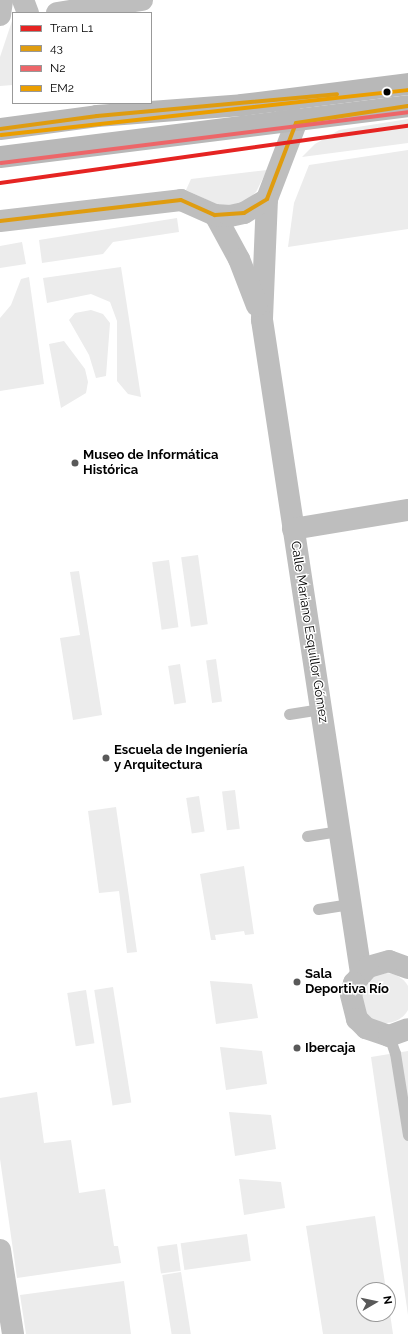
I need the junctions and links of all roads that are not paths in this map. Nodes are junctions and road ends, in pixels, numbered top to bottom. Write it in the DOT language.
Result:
graph roads {
  1 [pos="2,0"];
  2 [pos="23,0"];
  3 [pos="142,0"];
  4 [pos="62,11"];
  5 [pos="28,12"];
  6 [pos="0,15"];
  7 [pos="408,84"];
  8 [pos="279,101"];
  9 [pos="408,106"];
  10 [pos="112,108"];
  11 [pos="296,123"];
  12 [pos="0,129"];
  13 [pos="0,157"];
  14 [pos="268,199"];
  15 [pos="215,215"];
  16 [pos="0,221"];
  17 [pos="262,320"];
  18 [pos="408,510"];
  19 [pos="293,529"];
  20 [pos="321,709"];
  21 [pos="289,714"];
  22 [pos="340,831"];
  23 [pos="306,836"];
  24 [pos="350,904"];
  25 [pos="318,909"];
  26 [pos="369,968"];
  27 [pos="408,968"];
  28 [pos="398,1032"];
  29 [pos="408,1135"];
  30 [pos="0,1250"];
  31 [pos="12,1334"];
  1 -- 6 [label="street"];
  2 -- 5 [label="street"];
  3 -- 4 [label="street"];
  7 -- 8 [label="main road"];
  8 -- 10 [label="main road"];
  8 -- 11 [label="street"];
  9 -- 11 [label="main road"];
  10 -- 12 [label="main road"];
  11 -- 13 [label="main road"];
  11 -- 14 [label="street, Calle Mariano Esquillor Gómez"];
  14 -- 15 [label="street"];
  14 -- 17 [label="street, Calle Mariano Esquillor Gómez"];
  15 -- 16 [label="street"];
  15 -- 17 [label="street, Calle Mariano Esquillor Gómez"];
  17 -- 19 [label="street, Calle Mariano Esquillor Gómez"];
  18 -- 19 [label="street"];
  19 -- 20 [label="street, Calle Mariano Esquillor Gómez"];
  20 -- 21 [label="lane"];
  20 -- 22 [label="street, Calle Mariano Esquillor Gómez"];
  22 -- 23 [label="lane"];
  22 -- 24 [label="street, Calle Mariano Esquillor Gómez"];
  24 -- 25 [label="lane"];
  24 -- 26 [label="street, Calle Mariano Esquillor Gómez"];
  26 -- 27 [label="street"];
  26 -- 28 [label="street"];
  28 -- 29 [label="lane"];
  30 -- 31 [label="street"];
}
